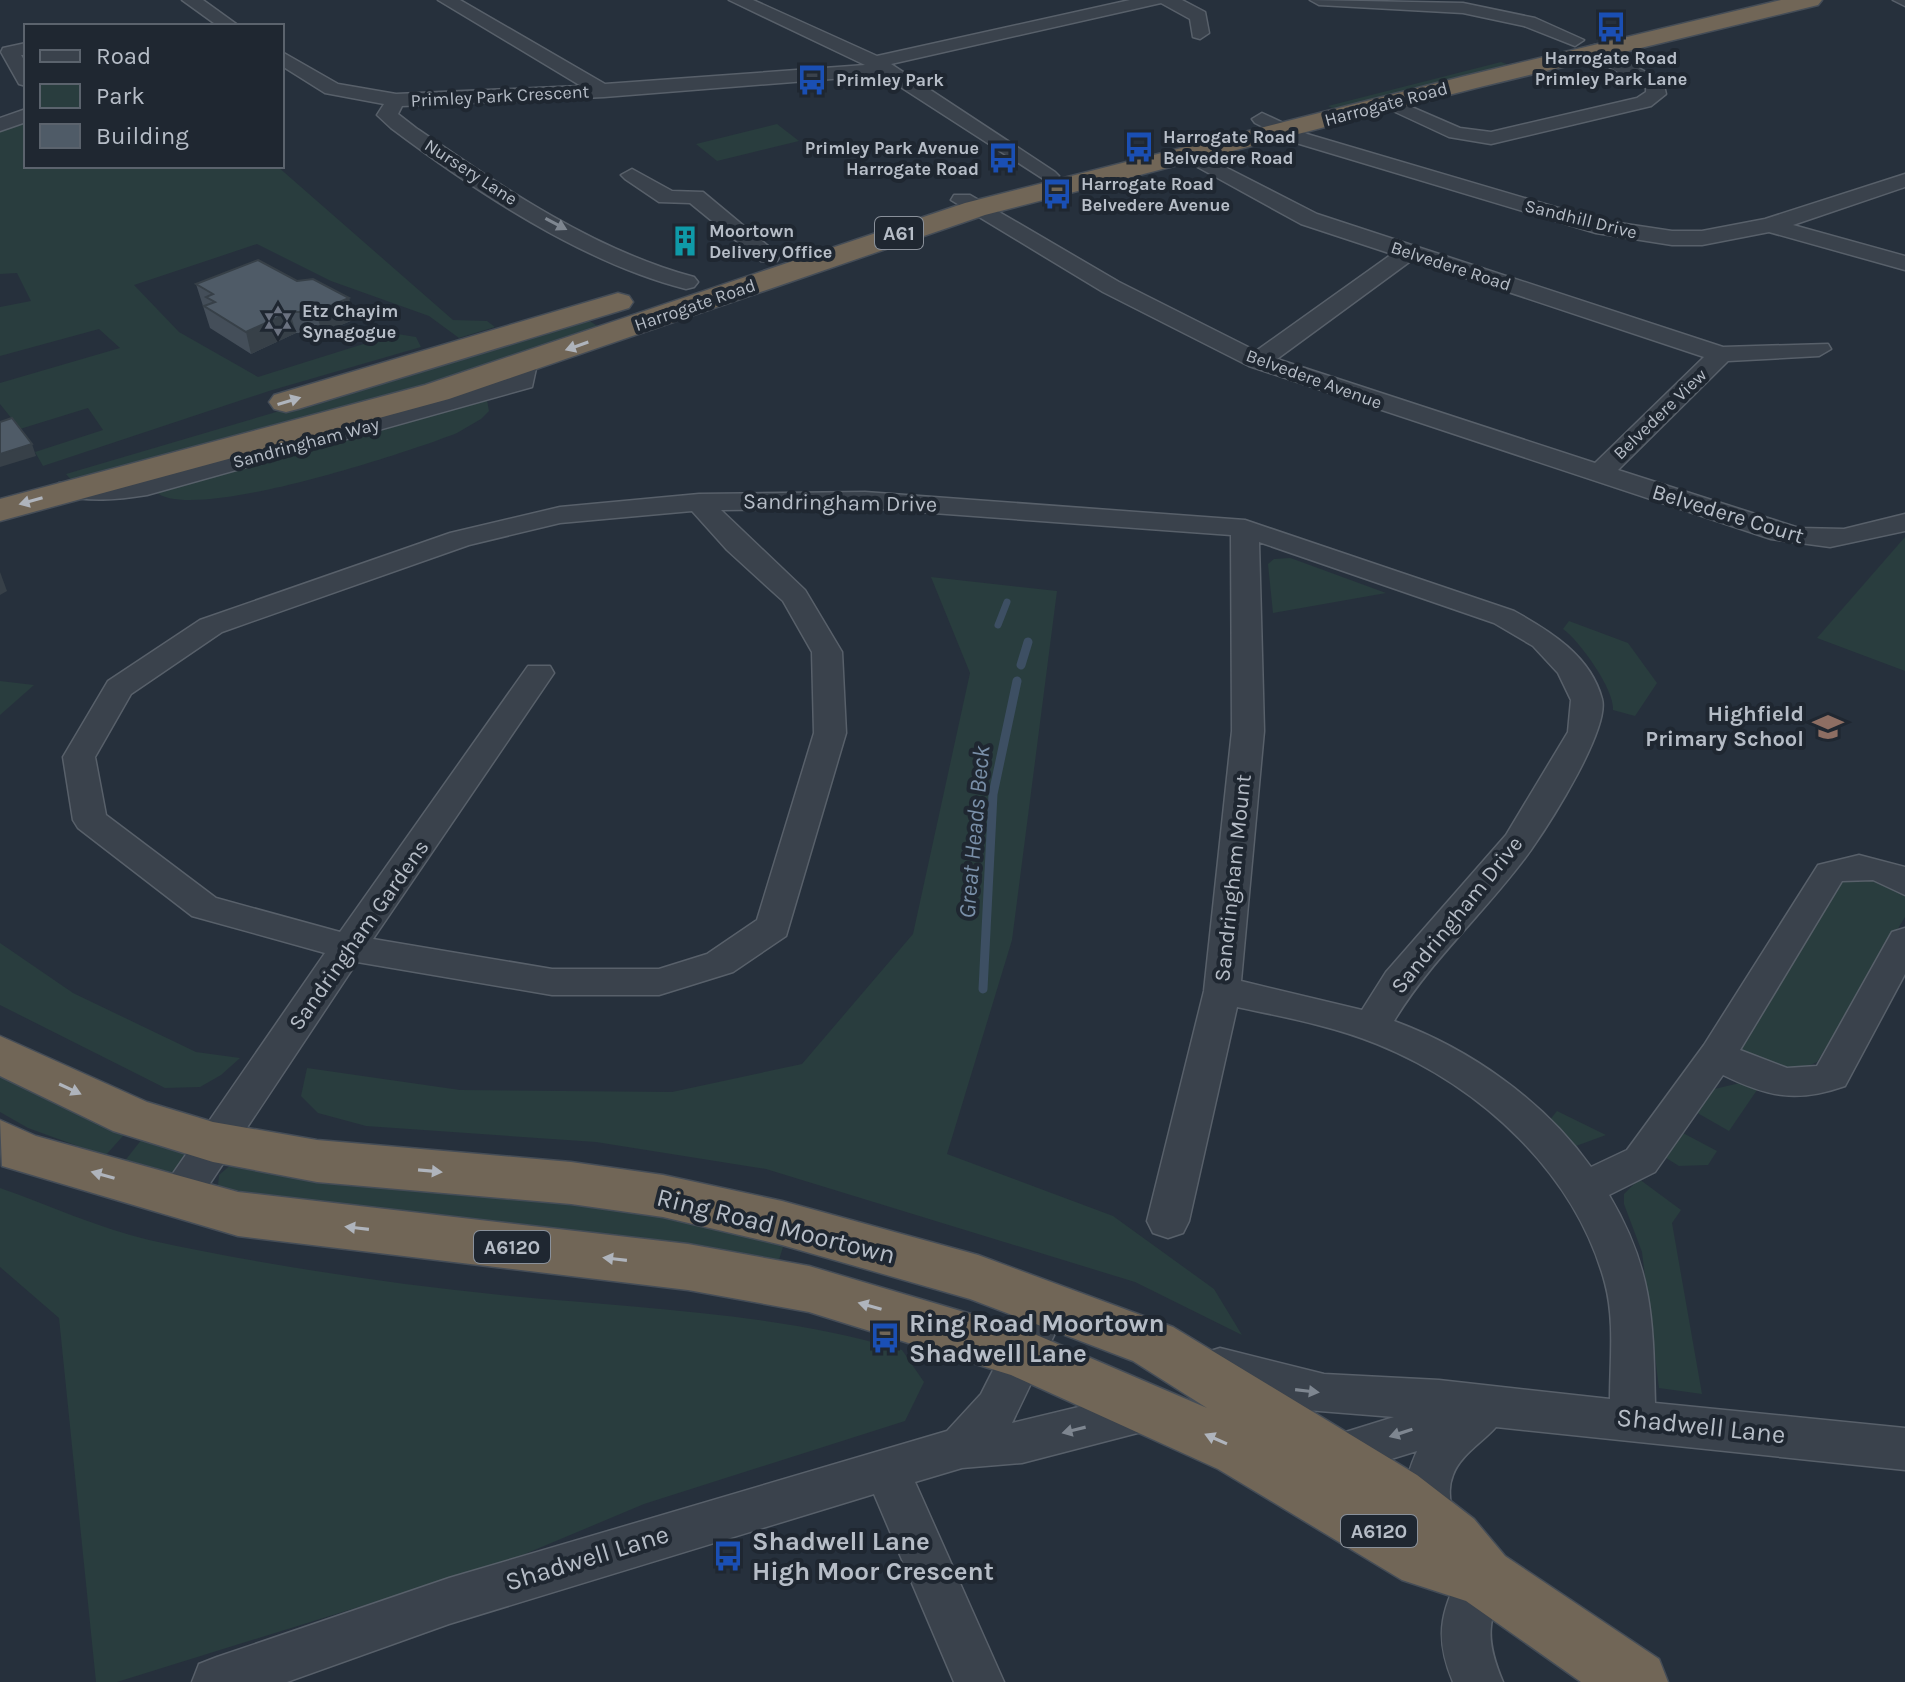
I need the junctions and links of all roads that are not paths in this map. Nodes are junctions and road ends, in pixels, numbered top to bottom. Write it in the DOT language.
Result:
graph roads {
  1 [pos="191,0"];
  2 [pos="447,0"];
  3 [pos="738,0"];
  4 [pos="1154,0"];
  5 [pos="1168,0"];
  6 [pos="1319,0"];
  7 [pos="1741,0"];
  8 [pos="1782,0"];
  9 [pos="1810,0"];
  10 [pos="227,24"];
  11 [pos="1200,33"];
  12 [pos="1585,46"];
  13 [pos="24,49"];
  14 [pos="284,59"];
  15 [pos="880,65"];
  16 [pos="24,76"];
  17 [pos="604,91"];
  18 [pos="396,100"];
  19 [pos="1386,103"];
  20 [pos="24,116"];
  21 [pos="0,125"];
  22 [pos="1273,125"];
  23 [pos="1190,155"];
  24 [pos="632,175"];
  25 [pos="1048,176"];
  26 [pos="1905,180"];
  27 [pos="968,205"];
  28 [pos="1770,225"];
  29 [pos="1409,252"];
  30 [pos="781,263"];
  31 [pos="1905,263"];
  32 [pos="699,278"];
  33 [pos="601,307"];
  34 [pos="643,324"];
  35 [pos="1819,349"];
  36 [pos="1721,354"];
  37 [pos="1258,361"];
  38 [pos="1599,474"];
  39 [pos="0,488"];
  40 [pos="699,502"];
  41 [pos="0,510"];
  42 [pos="1905,522"];
  43 [pos="1245,528"];
  44 [pos="539,673"];
  45 [pos="1905,883"];
  46 [pos="1905,941"];
  47 [pos="351,948"];
  48 [pos="1222,991"];
  49 [pos="1370,1028"];
  50 [pos="0,1055"];
  51 [pos="1717,1055"];
  52 [pos="0,1140"];
  53 [pos="213,1142"];
  54 [pos="1583,1189"];
  55 [pos="179,1197"];
  56 [pos="1168,1221"];
  57 [pos="1048,1304"];
  58 [pos="1153,1344"];
  59 [pos="1025,1355"];
  60 [pos="1481,1405"];
  61 [pos="1149,1410"];
  62 [pos="1633,1419"];
  63 [pos="962,1447"];
  64 [pos="1905,1449"];
  65 [pos="1306,1464"];
  66 [pos="887,1470"];
  67 [pos="1431,1522"];
  68 [pos="1483,1577"];
  69 [pos="217,1682"];
  70 [pos="979,1682"];
  71 [pos="1478,1682"];
  72 [pos="1636,1682"];
  1 -- 10 [label="street"];
  2 -- 17 [label="street, Primley Park Crescent"];
  3 -- 15 [label="street"];
  4 -- 15 [label="street, Primley Park Crescent"];
  5 -- 11 [label="street"];
  6 -- 12 [label="street"];
  7 -- 8 [label="highway, Harrogate Road"];
  7 -- 12 [label="highway, Harrogate Road / A61"];
  9 -- 12 [label="highway, Harrogate Road / A61"];
  12 -- 19 [label="highway, Harrogate Road / A61"];
  12 -- 19 [label="street"];
  12 -- 22 [label="highway, Harrogate Road / A61"];
  13 -- 16 [label="street"];
  14 -- 18 [label="street"];
  15 -- 17 [label="street, Primley Park Crescent"];
  15 -- 25 [label="street"];
  17 -- 18 [label="street, Primley Park Crescent"];
  18 -- 32 [label="street, Nursery Lane, one-way"];
  19 -- 22 [label="highway, Harrogate Road / A61"];
  20 -- 21 [label="street"];
  22 -- 23 [label="highway, Harrogate Road / A61"];
  22 -- 25 [label="highway, Harrogate Road / A61"];
  22 -- 28 [label="street, Sandhill Drive"];
  23 -- 27 [label="highway, Harrogate Road / A61"];
  23 -- 29 [label="street, Belvedere Road"];
  24 -- 30 [label="street"];
  25 -- 27 [label="highway, Harrogate Road / A61"];
  26 -- 28 [label="street, Sandhill Drive"];
  27 -- 30 [label="highway, Harrogate Road / A61"];
  27 -- 37 [label="street, Belvedere Avenue"];
  28 -- 31 [label="street"];
  29 -- 36 [label="street, Belvedere Road"];
  29 -- 37 [label="street"];
  30 -- 32 [label="highway, Harrogate Road"];
  30 -- 34 [label="highway, Harrogate Road / A61"];
  32 -- 33 [label="highway, Harrogate Road"];
  33 -- 34 [label="highway"];
  39 -- 33 [label="highway, Harrogate Road, one-way"];
  34 -- 41 [label="highway, Harrogate Road / A61, one-way"];
  35 -- 36 [label="street"];
  36 -- 38 [label="street, Belvedere View"];
  37 -- 38 [label="street, Belvedere Avenue"];
  38 -- 42 [label="street, Belvedere Court"];
  40 -- 43 [label="street, Sandringham Drive"];
  40 -- 47 [label="street, Sandringham Drive"];
  40 -- 47 [label="street, Sandringham Drive"];
  43 -- 48 [label="street, Sandringham Mount"];
  43 -- 49 [label="street, Sandringham Drive"];
  44 -- 47 [label="street, Sandringham Gardens"];
  45 -- 51 [label="street"];
  46 -- 51 [label="street"];
  47 -- 53 [label="street, Sandringham Gardens"];
  48 -- 49 [label="street"];
  48 -- 56 [label="street, Sandringham Mount"];
  49 -- 54 [label="street"];
  50 -- 53 [label="highway, Ring Road Moortown / A6120, one-way"];
  51 -- 54 [label="street"];
  55 -- 52 [label="highway, Ring Road Moortown / A6120, one-way"];
  53 -- 55 [label="street, Sandringham Gardens"];
  53 -- 57 [label="highway, Ring Road Moortown / A6120, one-way"];
  54 -- 62 [label="street"];
  59 -- 55 [label="highway, Ring Road Moortown / A6120, one-way"];
  57 -- 58 [label="highway, Ring Road Moortown / A6120"];
  57 -- 59 [label="street"];
  58 -- 60 [label="street, Shadwell Lane, one-way"];
  58 -- 65 [label="highway, Ring Road Moortown / A6120"];
  59 -- 61 [label="highway, Ring Road Moortown / A6120"];
  59 -- 63 [label="street"];
  60 -- 62 [label="street, Shadwell Lane"];
  60 -- 65 [label="street, one-way"];
  60 -- 67 [label="street"];
  61 -- 63 [label="street, Shadwell Lane, one-way"];
  65 -- 61 [label="highway, Ring Road Moortown / A6120, one-way"];
  62 -- 64 [label="street, Shadwell Lane"];
  63 -- 66 [label="street, Shadwell Lane"];
  65 -- 67 [label="highway, Ring Road Moortown / A6120"];
  65 -- 68 [label="highway, Ring Road Moortown / A6120"];
  66 -- 69 [label="street, Shadwell Lane"];
  66 -- 70 [label="street"];
  67 -- 68 [label="highway, Ring Road Moortown / A6120"];
  68 -- 71 [label="street"];
  68 -- 72 [label="highway, Ring Road Moortown / A6120"];
}
